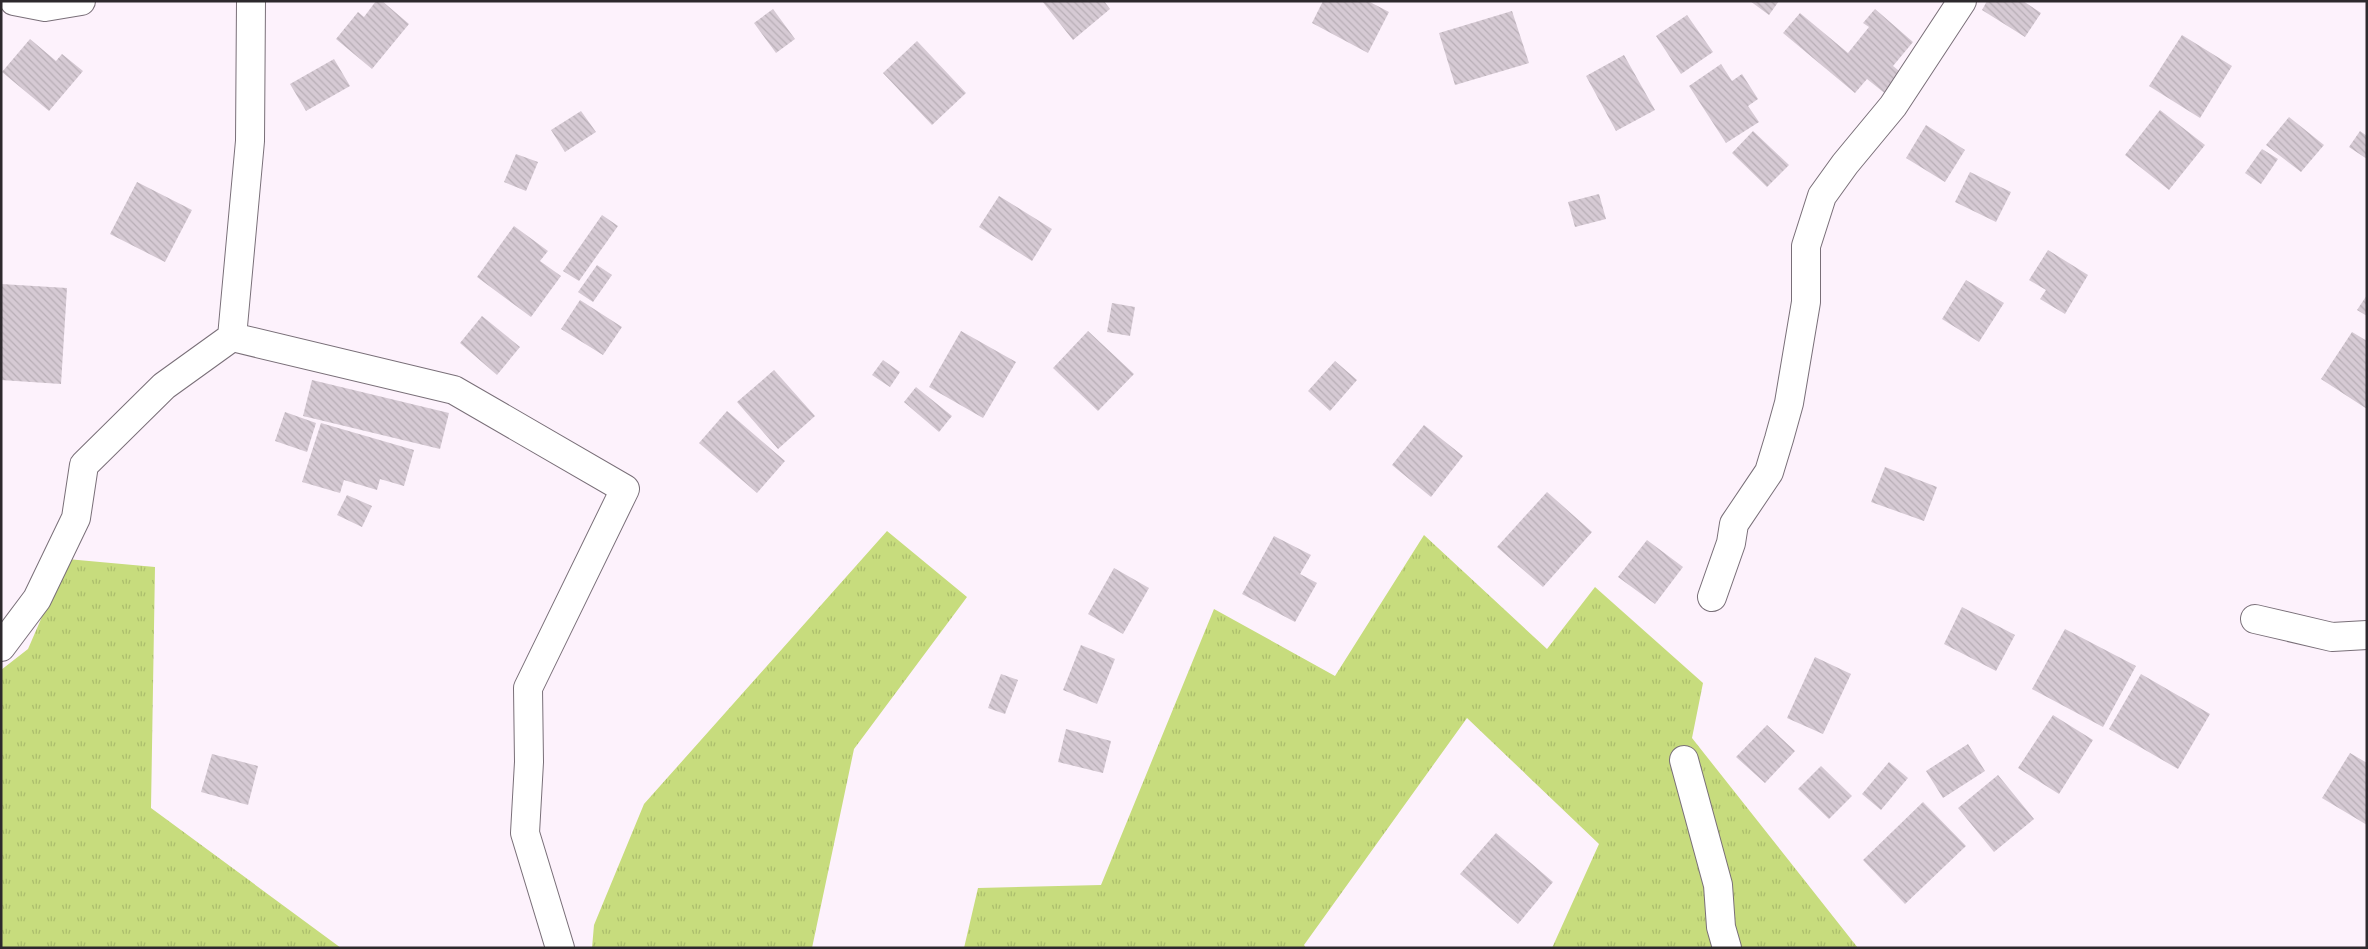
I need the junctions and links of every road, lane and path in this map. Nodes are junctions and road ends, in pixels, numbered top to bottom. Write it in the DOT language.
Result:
graph roads {
  1 [pos="14,1"];
  2 [pos="81,1"];
  3 [pos="251,1"];
  4 [pos="1962,1"];
  5 [pos="232,337"];
  6 [pos="1712,598"];
  7 [pos="2256,619"];
  8 [pos="2367,635"];
  9 [pos="1,647"];
  10 [pos="1684,760"];
  11 [pos="560,948"];
  12 [pos="1727,948"];
  1 -- 2 [label="street"];
  3 -- 5 [label="street"];
  4 -- 6 [label="street"];
  5 -- 9 [label="street"];
  5 -- 11 [label="street"];
  7 -- 8 [label="street"];
  10 -- 12 [label="street"];
}
